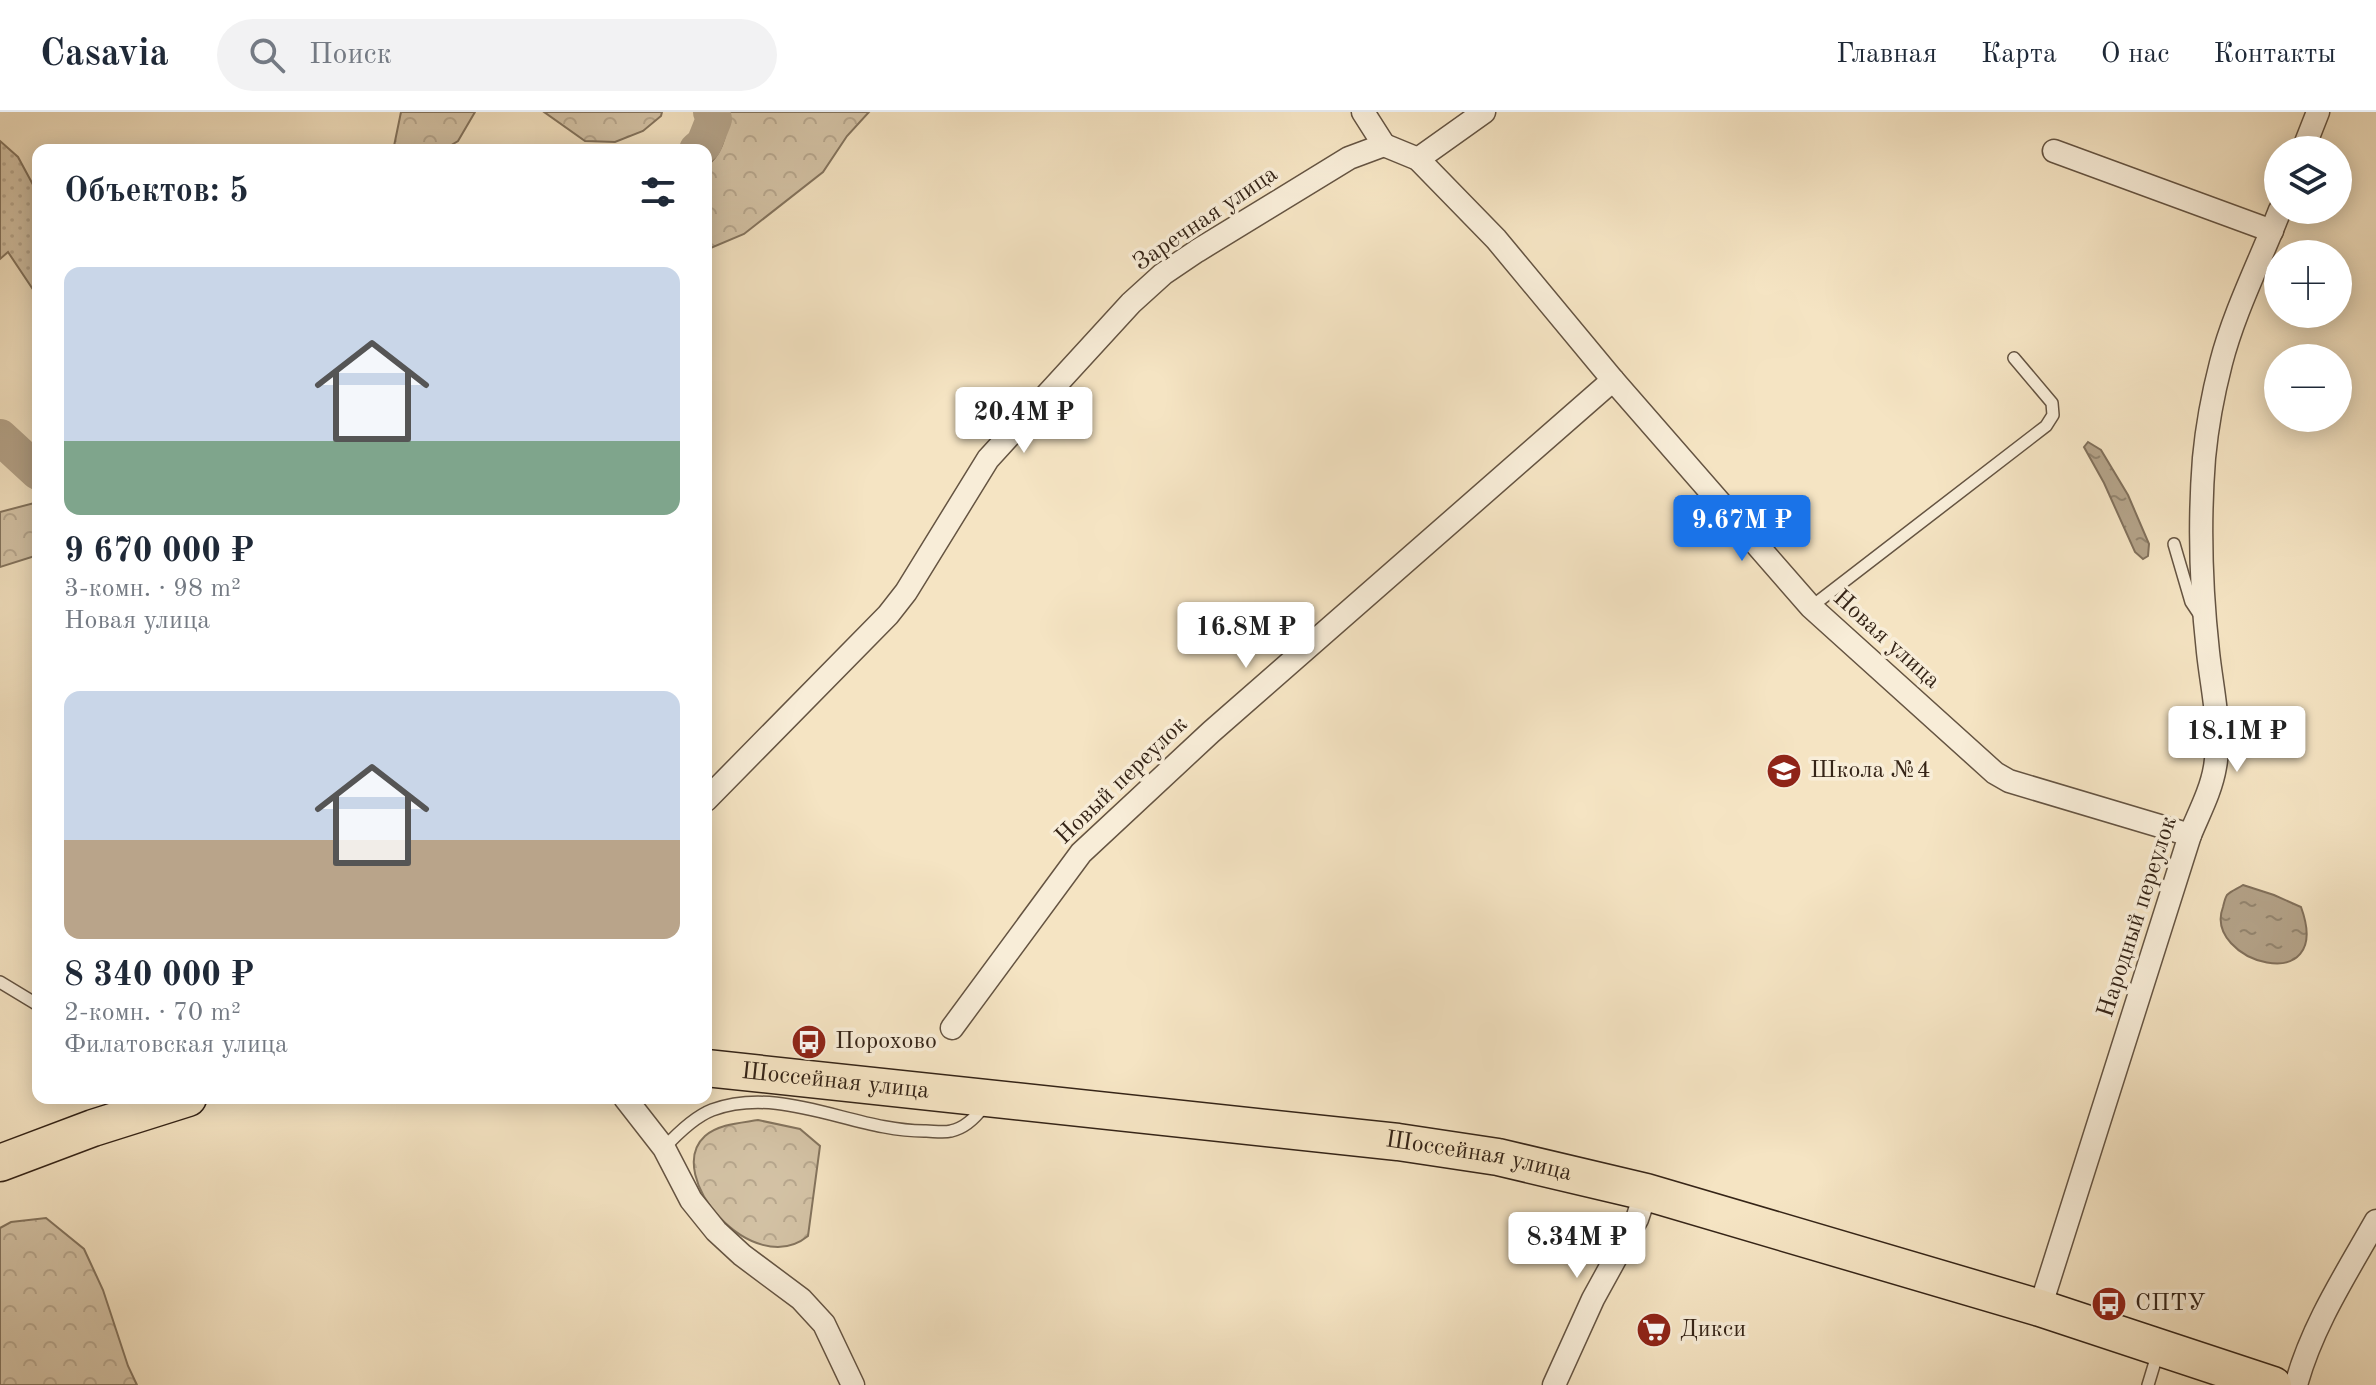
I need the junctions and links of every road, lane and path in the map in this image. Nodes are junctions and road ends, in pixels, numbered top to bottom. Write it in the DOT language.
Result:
graph roads {
  1 [pos="1363,112"];
  2 [pos="1484,112"];
  3 [pos="2318,112"];
  4 [pos="2309,136"];
  5 [pos="1384,145"];
  6 [pos="2054,151"];
  7 [pos="1418,159"];
  8 [pos="2264,216"];
  9 [pos="2274,224"];
  10 [pos="2014,358"];
  11 [pos="1613,380"];
  12 [pos="2174,544"];
  13 [pos="1811,607"];
  14 [pos="2206,623"];
  15 [pos="712,794"];
  16 [pos="2190,835"];
  17 [pos="0,982"];
  18 [pos="32,1001"];
  19 [pos="952,1028"];
  20 [pos="712,1069"];
  21 [pos="989,1100"];
  22 [pos="169,1104"];
  23 [pos="630,1104"];
  24 [pos="664,1148"];
  25 [pos="0,1163"];
  26 [pos="1646,1192"];
  27 [pos="2376,1221"];
  28 [pos="2040,1308"];
  29 [pos="2159,1347"];
  30 [pos="853,1385"];
  31 [pos="1554,1385"];
  32 [pos="2148,1385"];
  33 [pos="2273,1385"];
  34 [pos="2296,1385"];
  1 -- 5 [label="street"];
  2 -- 7 [label="street"];
  3 -- 4 [label="street"];
  5 -- 7 [label="street, Новая улица"];
  5 -- 15 [label="street, Заречная улица"];
  6 -- 8 [label="street"];
  7 -- 11 [label="street, Новая улица"];
  9 -- 14 [label="street, Народный переулок"];
  10 -- 13 [label="lane"];
  11 -- 13 [label="street, Новая улица"];
  11 -- 19 [label="street, Новый переулок"];
  12 -- 14 [label="lane"];
  13 -- 16 [label="street, Новая улица"];
  14 -- 16 [label="street, Народный переулок"];
  16 -- 28 [label="street, Народный переулок"];
  17 -- 18 [label="lane"];
  20 -- 21 [label="main road, Шоссейная улица"];
  21 -- 24 [label="lane"];
  21 -- 26 [label="main road, Шоссейная улица"];
  22 -- 25 [label="main road"];
  23 -- 24 [label="street"];
  24 -- 30 [label="street"];
  26 -- 28 [label="main road, Шоссейная улица"];
  26 -- 31 [label="street"];
  27 -- 34 [label="street"];
  28 -- 29 [label="main road, Шоссейная улица"];
  29 -- 32 [label="lane"];
  29 -- 33 [label="main road, Шоссейная улица"];
}
